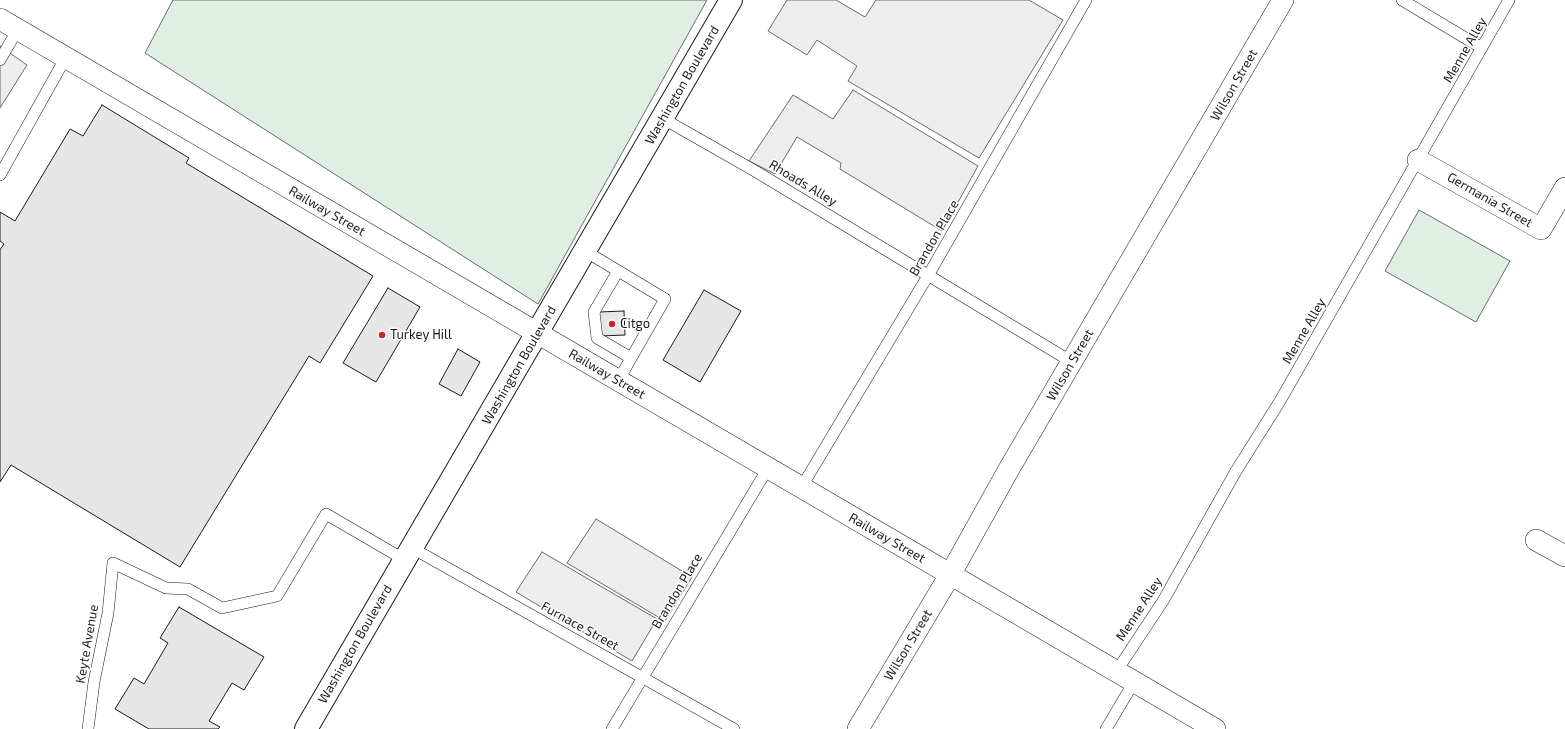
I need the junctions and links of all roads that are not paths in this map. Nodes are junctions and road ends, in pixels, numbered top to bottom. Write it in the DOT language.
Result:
graph roads {
  1 [pos="731,0"];
  2 [pos="1086,0"];
  3 [pos="1283,0"];
  4 [pos="1402,0"];
  5 [pos="1509,0"];
  6 [pos="0,19"];
  7 [pos="18,29"];
  8 [pos="1482,48"];
  9 [pos="66,57"];
  10 [pos="0,60"];
  11 [pos="662,118"];
  12 [pos="1418,160"];
  13 [pos="0,174"];
  14 [pos="1565,188"];
  15 [pos="585,251"];
  16 [pos="618,271"];
  17 [pos="929,274"];
  18 [pos="537,333"];
  19 [pos="631,358"];
  20 [pos="1072,362"];
  21 [pos="618,381"];
  22 [pos="768,468"];
  23 [pos="801,488"];
  24 [pos="1536,540"];
  25 [pos="408,554"];
  26 [pos="1565,556"];
  27 [pos="113,563"];
  28 [pos="950,575"];
  29 [pos="1116,672"];
  30 [pos="642,677"];
  31 [pos="1134,682"];
  32 [pos="88,729"];
  33 [pos="306,729"];
  34 [pos="612,729"];
  35 [pos="734,729"];
  36 [pos="858,729"];
  37 [pos="1106,729"];
  38 [pos="1215,729"];
  1 -- 11 [label="main road, Washington Boulevard"];
  2 -- 17 [label="lane, Brandon Place"];
  3 -- 20 [label="street, Wilson Street"];
  4 -- 8 [label="lane"];
  5 -- 8 [label="lane, Menne Alley"];
  6 -- 7 [label="street, Railway Street"];
  7 -- 9 [label="street, Railway Street"];
  7 -- 10 [label="lane"];
  8 -- 12 [label="lane, Menne Alley"];
  9 -- 13 [label="lane"];
  9 -- 18 [label="street, Railway Street"];
  11 -- 15 [label="main road, Washington Boulevard"];
  11 -- 17 [label="lane, Rhoads Alley"];
  12 -- 14 [label="street, Germania Street"];
  12 -- 29 [label="lane, Menne Alley"];
  15 -- 16 [label="lane"];
  15 -- 18 [label="main road, Washington Boulevard"];
  16 -- 19 [label="lane"];
  16 -- 19 [label="lane"];
  17 -- 20 [label="lane, Rhoads Alley"];
  17 -- 23 [label="lane, Brandon Place"];
  18 -- 21 [label="street, Railway Street"];
  18 -- 25 [label="main road, Washington Boulevard"];
  19 -- 21 [label="lane"];
  20 -- 28 [label="street, Wilson Street"];
  21 -- 22 [label="street, Railway Street"];
  22 -- 23 [label="street, Railway Street"];
  22 -- 30 [label="lane, Brandon Place"];
  23 -- 28 [label="street, Railway Street"];
  24 -- 26 [label="street"];
  25 -- 27 [label="lane, Furnace Street"];
  25 -- 30 [label="lane, Furnace Street"];
  25 -- 33 [label="main road, Washington Boulevard"];
  27 -- 32 [label="lane, Keyte Avenue"];
  28 -- 29 [label="street, Railway Street"];
  28 -- 36 [label="street, Wilson Street"];
  29 -- 31 [label="street, Railway Street"];
  30 -- 34 [label="lane, Brandon Place"];
  30 -- 35 [label="lane, Furnace Street"];
  31 -- 37 [label="lane"];
  31 -- 38 [label="street, Railway Street"];
}
